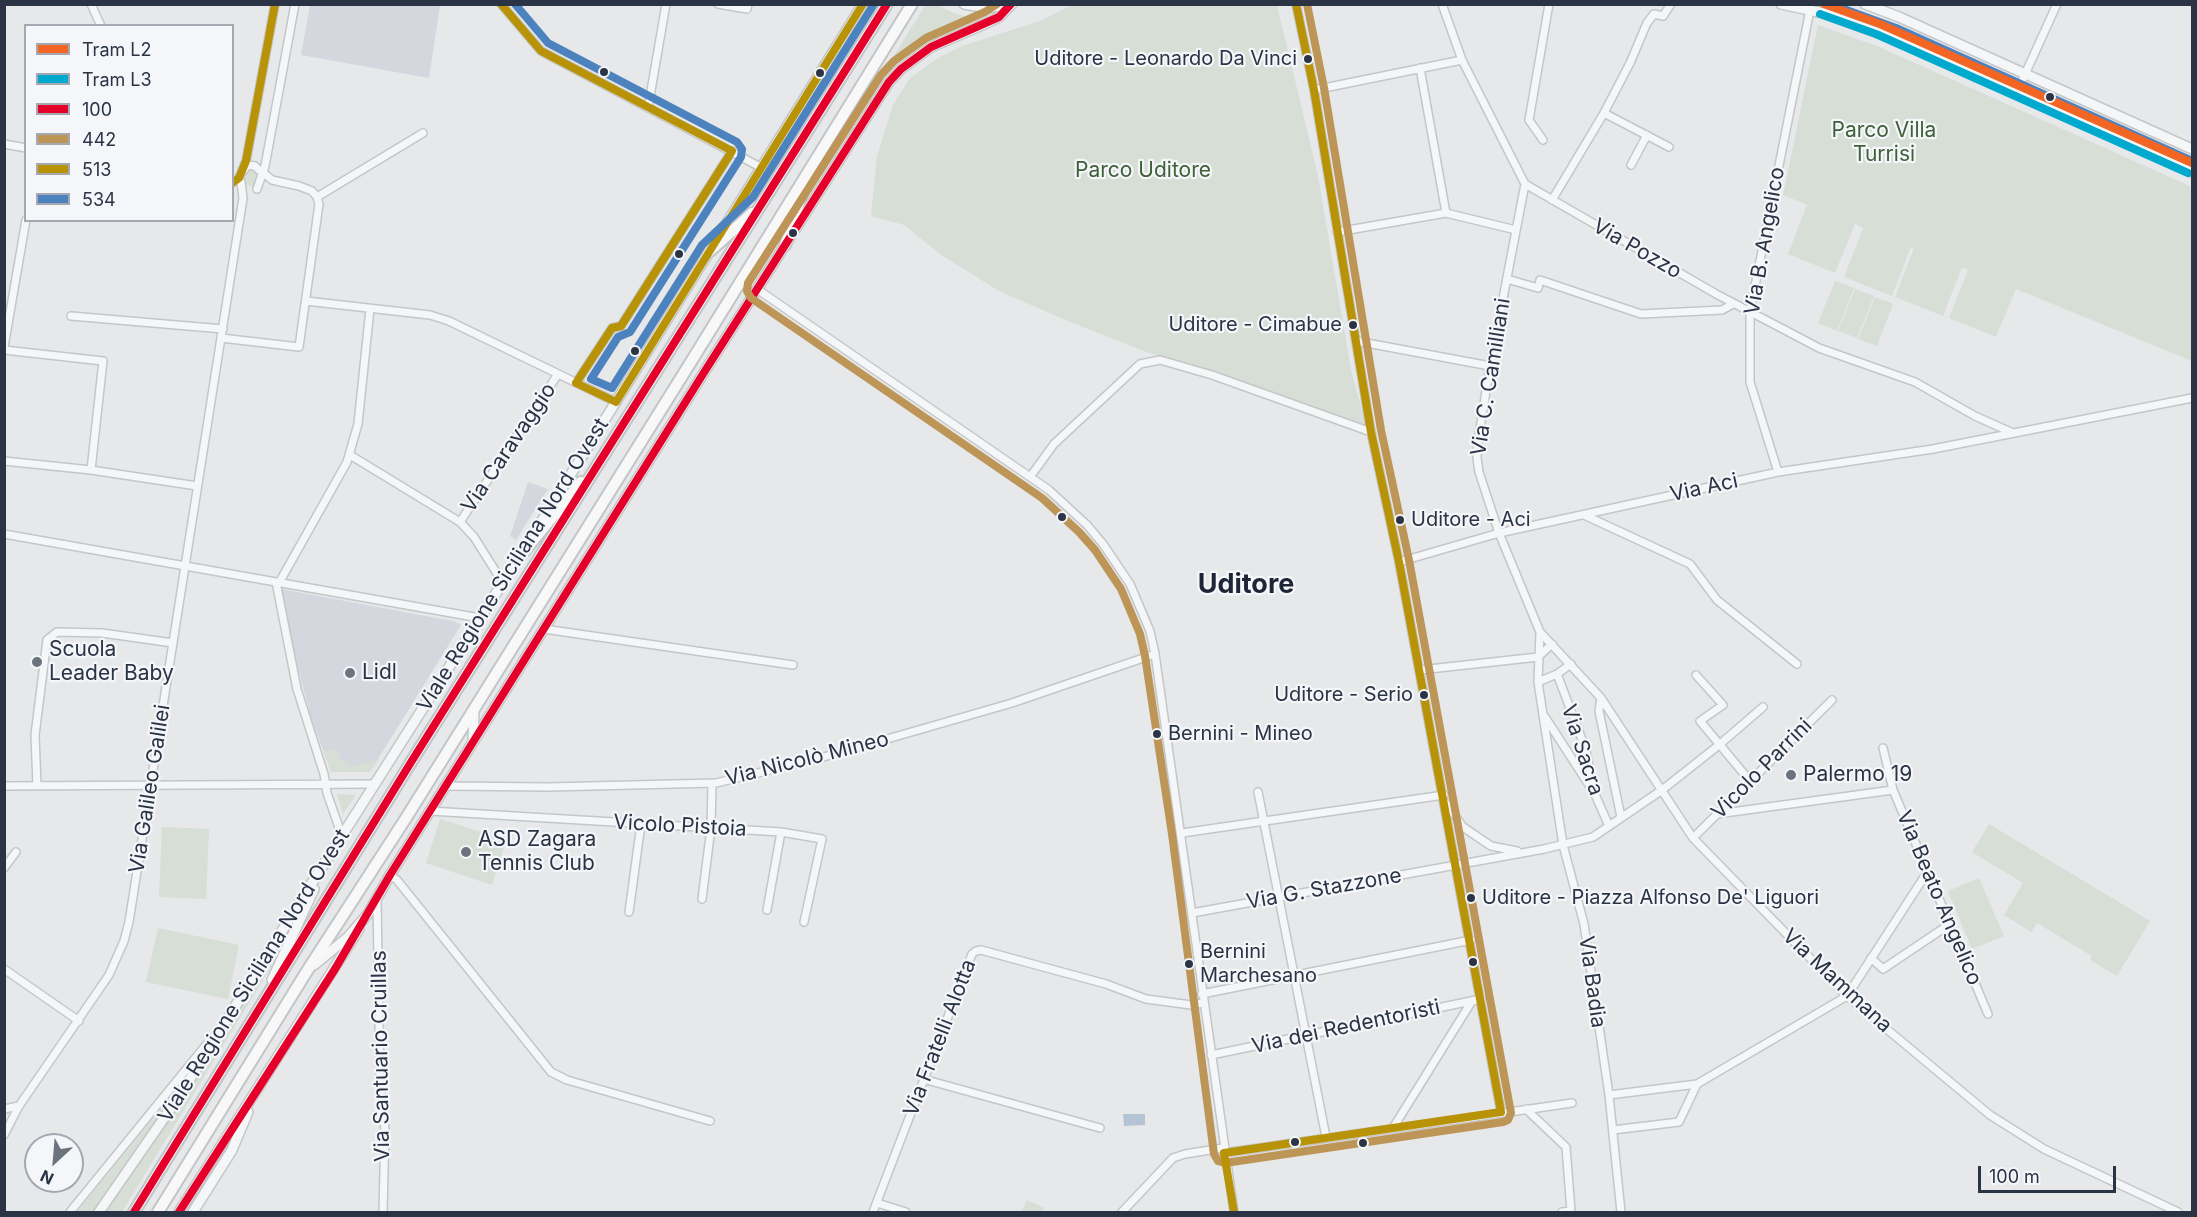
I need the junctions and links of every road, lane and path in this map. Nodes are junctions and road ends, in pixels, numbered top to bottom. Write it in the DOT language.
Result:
graph roads {
  1 [pos="91,4"];
  2 [pos="274,4"];
  3 [pos="295,4"];
  4 [pos="501,4"];
  5 [pos="666,4"];
  6 [pos="718,4"];
  7 [pos="748,4"];
  8 [pos="863,4"];
  9 [pos="887,4"];
  10 [pos="912,4"];
  11 [pos="964,4"];
  12 [pos="1010,4"];
  13 [pos="1296,4"];
  14 [pos="1442,4"];
  15 [pos="1549,4"];
  16 [pos="1671,4"];
  17 [pos="1781,4"];
  18 [pos="1865,4"];
  19 [pos="2057,4"];
  20 [pos="1810,7"];
  21 [pos="100,24"];
  22 [pos="1462,60"];
  23 [pos="1420,68"];
  24 [pos="2025,74"];
  25 [pos="1314,90"];
  26 [pos="2016,94"];
  27 [pos="648,108"];
  28 [pos="1604,113"];
  29 [pos="423,133"];
  30 [pos="1647,135"];
  31 [pos="1543,140"];
  32 [pos="4,144"];
  33 [pos="1669,147"];
  34 [pos="24,148"];
  35 [pos="2193,149"];
  36 [pos="732,151"];
  37 [pos="1631,165"];
  38 [pos="762,168"];
  39 [pos="810,170"];
  40 [pos="2193,172"];
  41 [pos="241,173"];
  42 [pos="262,174"];
  43 [pos="276,182"];
  44 [pos="1525,184"];
  45 [pos="238,185"];
  46 [pos="256,190"];
  47 [pos="317,197"];
  48 [pos="243,198"];
  49 [pos="1552,200"];
  50 [pos="761,204"];
  51 [pos="234,209"];
  52 [pos="241,211"];
  53 [pos="1446,213"];
  54 [pos="26,222"];
  55 [pos="1516,230"];
  56 [pos="1337,232"];
  57 [pos="785,245"];
  58 [pos="710,251"];
  59 [pos="1507,279"];
  60 [pos="757,289"];
  61 [pos="306,301"];
  62 [pos="1733,304"];
  63 [pos="370,309"];
  64 [pos="1750,311"];
  65 [pos="71,316"];
  66 [pos="223,328"];
  67 [pos="221,338"];
  68 [pos="1356,341"];
  69 [pos="4,349"];
  70 [pos="1490,366"];
  71 [pos="558,374"];
  72 [pos="576,383"];
  73 [pos="2193,398"];
  74 [pos="616,402"];
  75 [pos="1371,432"];
  76 [pos="2014,433"];
  77 [pos="615,439"];
  78 [pos="350,455"];
  79 [pos="4,461"];
  80 [pos="91,470"];
  81 [pos="1778,472"];
  82 [pos="1030,477"];
  83 [pos="197,486"];
  84 [pos="1583,515"];
  85 [pos="460,522"];
  86 [pos="1499,533"];
  87 [pos="4,534"];
  88 [pos="518,559"];
  89 [pos="1399,562"];
  90 [pos="185,566"];
  91 [pos="277,582"];
  92 [pos="503,583"];
  93 [pos="480,618"];
  94 [pos="544,629"];
  95 [pos="1540,632"];
  96 [pos="173,644"];
  97 [pos="1552,644"];
  98 [pos="1155,654"];
  99 [pos="1539,657"];
  100 [pos="1571,664"];
  101 [pos="1797,664"];
  102 [pos="793,665"];
  103 [pos="1420,670"];
  104 [pos="1557,674"];
  105 [pos="1696,675"];
  106 [pos="1538,682"];
  107 [pos="1601,698"];
  108 [pos="1832,700"];
  109 [pos="1763,707"];
  110 [pos="474,708"];
  111 [pos="1543,714"];
  112 [pos="472,743"];
  113 [pos="1719,745"];
  114 [pos="1883,748"];
  115 [pos="1749,781"];
  116 [pos="712,783"];
  117 [pos="151,784"];
  118 [pos="324,784"];
  119 [pos="375,784"];
  120 [pos="37,785"];
  121 [pos="4,786"];
  122 [pos="446,786"];
  123 [pos="1662,790"];
  124 [pos="1893,790"];
  125 [pos="1258,792"];
  126 [pos="1594,792"];
  127 [pos="1444,798"];
  128 [pos="430,811"];
  129 [pos="1717,814"];
  130 [pos="1622,817"];
  131 [pos="1264,821"];
  132 [pos="641,824"];
  133 [pos="1609,826"];
  134 [pos="711,828"];
  135 [pos="781,832"];
  136 [pos="1182,833"];
  137 [pos="342,836"];
  138 [pos="1693,838"];
  139 [pos="1563,845"];
  140 [pos="16,852"];
  141 [pos="1523,852"];
  142 [pos="328,857"];
  143 [pos="1457,865"];
  144 [pos="4,868"];
  145 [pos="1928,871"];
  146 [pos="390,875"];
  147 [pos="1279,898"];
  148 [pos="377,899"];
  149 [pos="702,899"];
  150 [pos="767,910"];
  151 [pos="629,912"];
  152 [pos="1192,913"];
  153 [pos="368,914"];
  154 [pos="804,922"];
  155 [pos="1950,924"];
  156 [pos="1471,940"];
  157 [pos="1871,958"];
  158 [pos="4,969"];
  159 [pos="307,971"];
  160 [pos="1294,975"];
  161 [pos="245,992"];
  162 [pos="1202,994"];
  163 [pos="1847,996"];
  164 [pos="1481,999"];
  165 [pos="1472,1001"];
  166 [pos="1203,1003"];
  167 [pos="257,1013"];
  168 [pos="1988,1014"];
  169 [pos="79,1022"];
  170 [pos="1306,1035"];
  171 [pos="1211,1055"];
  172 [pos="923,1079"];
  173 [pos="1697,1084"];
  174 [pos="257,1091"];
  175 [pos="1609,1095"];
  176 [pos="1572,1102"];
  177 [pos="19,1106"];
  178 [pos="4,1109"];
  179 [pos="1526,1109"];
  180 [pos="1501,1113"];
  181 [pos="710,1121"];
  182 [pos="1100,1128"];
  183 [pos="1393,1128"];
  184 [pos="1613,1130"];
  185 [pos="4,1135"];
  186 [pos="1326,1137"];
  187 [pos="1224,1151"];
  188 [pos="877,1203"];
  189 [pos="70,1212"];
  190 [pos="99,1212"];
  191 [pos="134,1212"];
  192 [pos="158,1212"];
  193 [pos="179,1212"];
  194 [pos="193,1212"];
  195 [pos="383,1212"];
  196 [pos="873,1212"];
  197 [pos="906,1212"];
  198 [pos="1122,1212"];
  199 [pos="1234,1212"];
  200 [pos="1562,1212"];
  201 [pos="1621,1212"];
  202 [pos="2178,1212"];
  1 -- 21 [label="street"];
  2 -- 41 [label="street, Via Galileo Galilei"];
  3 -- 42 [label="street"];
  4 -- 27 [label="street"];
  5 -- 27 [label="street"];
  6 -- 7 [label="street"];
  8 -- 38 [label="street, Viale Regione Siciliana Nord Ovest"];
  9 -- 50 [label="main road, Viale Regione Siciliana Nord Ovest"];
  10 -- 39 [label="main road, Viale Regione Siciliana Nord Ovest"];
  11 -- 12 [label="street"];
  12 -- 57 [label="street"];
  13 -- 25 [label="street"];
  14 -- 22 [label="street"];
  15 -- 31 [label="street"];
  16 -- 28 [label="street"];
  17 -- 20 [label="street"];
  18 -- 24 [label="street"];
  19 -- 24 [label="street"];
  20 -- 26 [label="street"];
  20 -- 64 [label="street, Via B. Angelico"];
  22 -- 23 [label="street"];
  22 -- 44 [label="street"];
  23 -- 25 [label="street"];
  23 -- 53 [label="street"];
  24 -- 26 [label="street"];
  24 -- 35 [label="street"];
  25 -- 56 [label="street"];
  26 -- 40 [label="street"];
  27 -- 36 [label="street"];
  28 -- 30 [label="street"];
  28 -- 49 [label="street"];
  29 -- 47 [label="street"];
  30 -- 33 [label="street"];
  30 -- 37 [label="street"];
  32 -- 34 [label="street"];
  36 -- 38 [label="street"];
  36 -- 72 [label="street"];
  38 -- 58 [label="street, Viale Regione Siciliana Nord Ovest"];
  39 -- 57 [label="main road"];
  39 -- 110 [label="main road, Viale Regione Siciliana Nord Ovest"];
  41 -- 42 [label="street"];
  41 -- 45 [label="street, Via Galileo Galilei"];
  42 -- 43 [label="street"];
  42 -- 46 [label="street"];
  43 -- 46 [label="street"];
  43 -- 47 [label="street"];
  44 -- 49 [label="street, Via Pozzo"];
  44 -- 55 [label="street, Via C. Camilliani"];
  45 -- 46 [label="street"];
  45 -- 48 [label="street, Via Galileo Galilei"];
  46 -- 48 [label="street"];
  47 -- 61 [label="street"];
  48 -- 52 [label="street, Via Galileo Galilei"];
  49 -- 62 [label="street, Via Pozzo"];
  50 -- 58 [label="main road"];
  50 -- 77 [label="main road, Viale Regione Siciliana Nord Ovest"];
  51 -- 52 [label="street"];
  52 -- 66 [label="street, Via Galileo Galilei"];
  53 -- 55 [label="street"];
  53 -- 56 [label="street"];
  54 -- 69 [label="street"];
  55 -- 59 [label="street, Via C. Camilliani"];
  56 -- 68 [label="street"];
  57 -- 60 [label="street"];
  58 -- 74 [label="street, Viale Regione Siciliana Nord Ovest"];
  59 -- 62 [label="street"];
  59 -- 70 [label="street, Via C. Camilliani"];
  60 -- 82 [label="street"];
  60 -- 94 [label="street"];
  61 -- 63 [label="street"];
  61 -- 67 [label="street"];
  62 -- 64 [label="street, Via Pozzo"];
  63 -- 71 [label="street"];
  63 -- 78 [label="street"];
  64 -- 76 [label="street, Via Pozzo"];
  64 -- 81 [label="street, Via B. Angelico"];
  65 -- 66 [label="street"];
  66 -- 67 [label="street, Via Galileo Galilei"];
  67 -- 83 [label="street, Via Galileo Galilei"];
  68 -- 70 [label="street"];
  68 -- 75 [label="street"];
  69 -- 80 [label="street"];
  70 -- 86 [label="street, Via C. Camilliani"];
  71 -- 72 [label="street"];
  71 -- 85 [label="street, Via Caravaggio"];
  72 -- 74 [label="street"];
  73 -- 76 [label="street, Via Aci"];
  74 -- 88 [label="street, Viale Regione Siciliana Nord Ovest"];
  75 -- 82 [label="street"];
  75 -- 89 [label="street"];
  76 -- 81 [label="street, Via Aci"];
  77 -- 88 [label="main road"];
  77 -- 167 [label="main road, Viale Regione Siciliana Nord Ovest"];
  78 -- 85 [label="street"];
  78 -- 91 [label="street"];
  79 -- 80 [label="street"];
  80 -- 83 [label="street"];
  81 -- 84 [label="street, Via Aci"];
  82 -- 98 [label="street"];
  83 -- 90 [label="street, Via Galileo Galilei"];
  84 -- 86 [label="street, Via Aci"];
  84 -- 101 [label="street"];
  85 -- 92 [label="street"];
  86 -- 89 [label="street, Via Aci"];
  86 -- 95 [label="street, Via C. Camilliani"];
  87 -- 90 [label="street"];
  88 -- 92 [label="street, Viale Regione Siciliana Nord Ovest"];
  89 -- 103 [label="street"];
  90 -- 91 [label="street"];
  90 -- 96 [label="street, Via Galileo Galilei"];
  91 -- 93 [label="street"];
  91 -- 118 [label="street"];
  92 -- 93 [label="street, Viale Regione Siciliana Nord Ovest"];
  93 -- 119 [label="street, Viale Regione Siciliana Nord Ovest"];
  94 -- 102 [label="street"];
  94 -- 112 [label="street"];
  95 -- 97 [label="street, Via Mammana"];
  95 -- 99 [label="street, Via Badia"];
  96 -- 117 [label="street, Via Galileo Galilei"];
  96 -- 120 [label="street"];
  97 -- 99 [label="street"];
  97 -- 100 [label="street, Via Mammana"];
  98 -- 116 [label="street, Via Nicolò Mineo"];
  98 -- 136 [label="street"];
  99 -- 103 [label="street"];
  99 -- 106 [label="street, Via Badia"];
  100 -- 104 [label="street"];
  100 -- 107 [label="street, Via Mammana"];
  103 -- 127 [label="street"];
  104 -- 106 [label="street"];
  104 -- 126 [label="street, Via Sacra"];
  105 -- 113 [label="street"];
  106 -- 111 [label="street, Via Badia"];
  107 -- 123 [label="street, Via Mammana"];
  107 -- 130 [label="street"];
  108 -- 115 [label="street, Vicolo Parrini"];
  109 -- 113 [label="street, Via G. Stazzone"];
  110 -- 112 [label="street"];
  110 -- 159 [label="main road, Viale Regione Siciliana Nord Ovest"];
  111 -- 126 [label="street"];
  111 -- 139 [label="street, Via Badia"];
  112 -- 122 [label="street"];
  113 -- 115 [label="street"];
  113 -- 123 [label="street, Via G. Stazzone"];
  114 -- 124 [label="street, Via Beato Angelico"];
  115 -- 129 [label="street, Vicolo Parrini"];
  116 -- 122 [label="street, Via Nicolò Mineo"];
  116 -- 134 [label="street"];
  117 -- 118 [label="street"];
  117 -- 120 [label="street"];
  117 -- 169 [label="street, Via Galileo Galilei"];
  118 -- 119 [label="street"];
  118 -- 137 [label="street"];
  119 -- 137 [label="street, Viale Regione Siciliana Nord Ovest"];
  120 -- 121 [label="street"];
  122 -- 128 [label="street"];
  123 -- 130 [label="street, Via G. Stazzone"];
  123 -- 138 [label="street, Via Mammana"];
  124 -- 129 [label="street"];
  124 -- 145 [label="street, Via Beato Angelico"];
  125 -- 131 [label="street"];
  126 -- 133 [label="street, Via Sacra"];
  127 -- 131 [label="street"];
  127 -- 141 [label="street"];
  127 -- 143 [label="street"];
  128 -- 132 [label="street, Vicolo Pistoia"];
  128 -- 146 [label="street"];
  129 -- 138 [label="street, Vicolo Parrini"];
  130 -- 133 [label="street, Via G. Stazzone"];
  131 -- 136 [label="street"];
  131 -- 147 [label="street"];
  132 -- 134 [label="street, Vicolo Pistoia"];
  132 -- 151 [label="street"];
  133 -- 139 [label="street, Via G. Stazzone"];
  134 -- 135 [label="street, Vicolo Pistoia"];
  134 -- 149 [label="street"];
  135 -- 150 [label="street"];
  135 -- 154 [label="street, Vicolo Pistoia"];
  136 -- 152 [label="street"];
  137 -- 142 [label="street, Viale Regione Siciliana Nord Ovest"];
  138 -- 163 [label="street, Via Mammana"];
  139 -- 141 [label="street, Via G. Stazzone"];
  139 -- 175 [label="street, Via Badia"];
  140 -- 144 [label="street"];
  141 -- 143 [label="street, Via G. Stazzone"];
  142 -- 161 [label="street, Viale Regione Siciliana Nord Ovest"];
  142 -- 167 [label="street"];
  143 -- 147 [label="street, Via G. Stazzone"];
  143 -- 156 [label="street"];
  145 -- 155 [label="street, Via Beato Angelico"];
  145 -- 157 [label="street"];
  146 -- 148 [label="street"];
  146 -- 181 [label="street"];
  147 -- 152 [label="street, Via G. Stazzone"];
  147 -- 160 [label="street"];
  148 -- 153 [label="street"];
  148 -- 195 [label="street, Via Santuario Cruillas"];
  152 -- 162 [label="street"];
  153 -- 159 [label="street"];
  153 -- 174 [label="street"];
  155 -- 157 [label="street"];
  155 -- 168 [label="street, Via Beato Angelico"];
  156 -- 160 [label="street"];
  156 -- 164 [label="street"];
  157 -- 163 [label="street"];
  158 -- 169 [label="street"];
  159 -- 192 [label="main road, Viale Regione Siciliana Nord Ovest"];
  160 -- 162 [label="street"];
  160 -- 170 [label="street"];
  161 -- 189 [label="street"];
  161 -- 190 [label="street, Viale Regione Siciliana Nord Ovest"];
  162 -- 166 [label="street"];
  163 -- 173 [label="street"];
  163 -- 202 [label="street, Via Mammana"];
  164 -- 165 [label="street, Via dei Redentoristi"];
  164 -- 180 [label="street"];
  165 -- 170 [label="street, Via dei Redentoristi"];
  165 -- 183 [label="street"];
  166 -- 171 [label="street"];
  166 -- 172 [label="street, Via Fratelli Alotta"];
  167 -- 191 [label="main road, Viale Regione Siciliana Nord Ovest"];
  169 -- 177 [label="street, Via Galileo Galilei"];
  170 -- 171 [label="street, Via dei Redentoristi"];
  170 -- 186 [label="street"];
  171 -- 187 [label="street"];
  172 -- 182 [label="street"];
  172 -- 188 [label="street, Via Fratelli Alotta"];
  173 -- 175 [label="street"];
  173 -- 184 [label="street"];
  174 -- 193 [label="street"];
  174 -- 194 [label="street"];
  175 -- 184 [label="street, Via Badia"];
  176 -- 179 [label="street"];
  177 -- 178 [label="street"];
  177 -- 185 [label="street, Via Galileo Galilei"];
  179 -- 180 [label="street"];
  179 -- 200 [label="street"];
  180 -- 183 [label="street"];
  183 -- 186 [label="street"];
  184 -- 201 [label="street, Via Badia"];
  186 -- 187 [label="street"];
  187 -- 198 [label="street"];
  187 -- 199 [label="street"];
  188 -- 196 [label="street, Via Fratelli Alotta"];
  188 -- 197 [label="street"];
}
